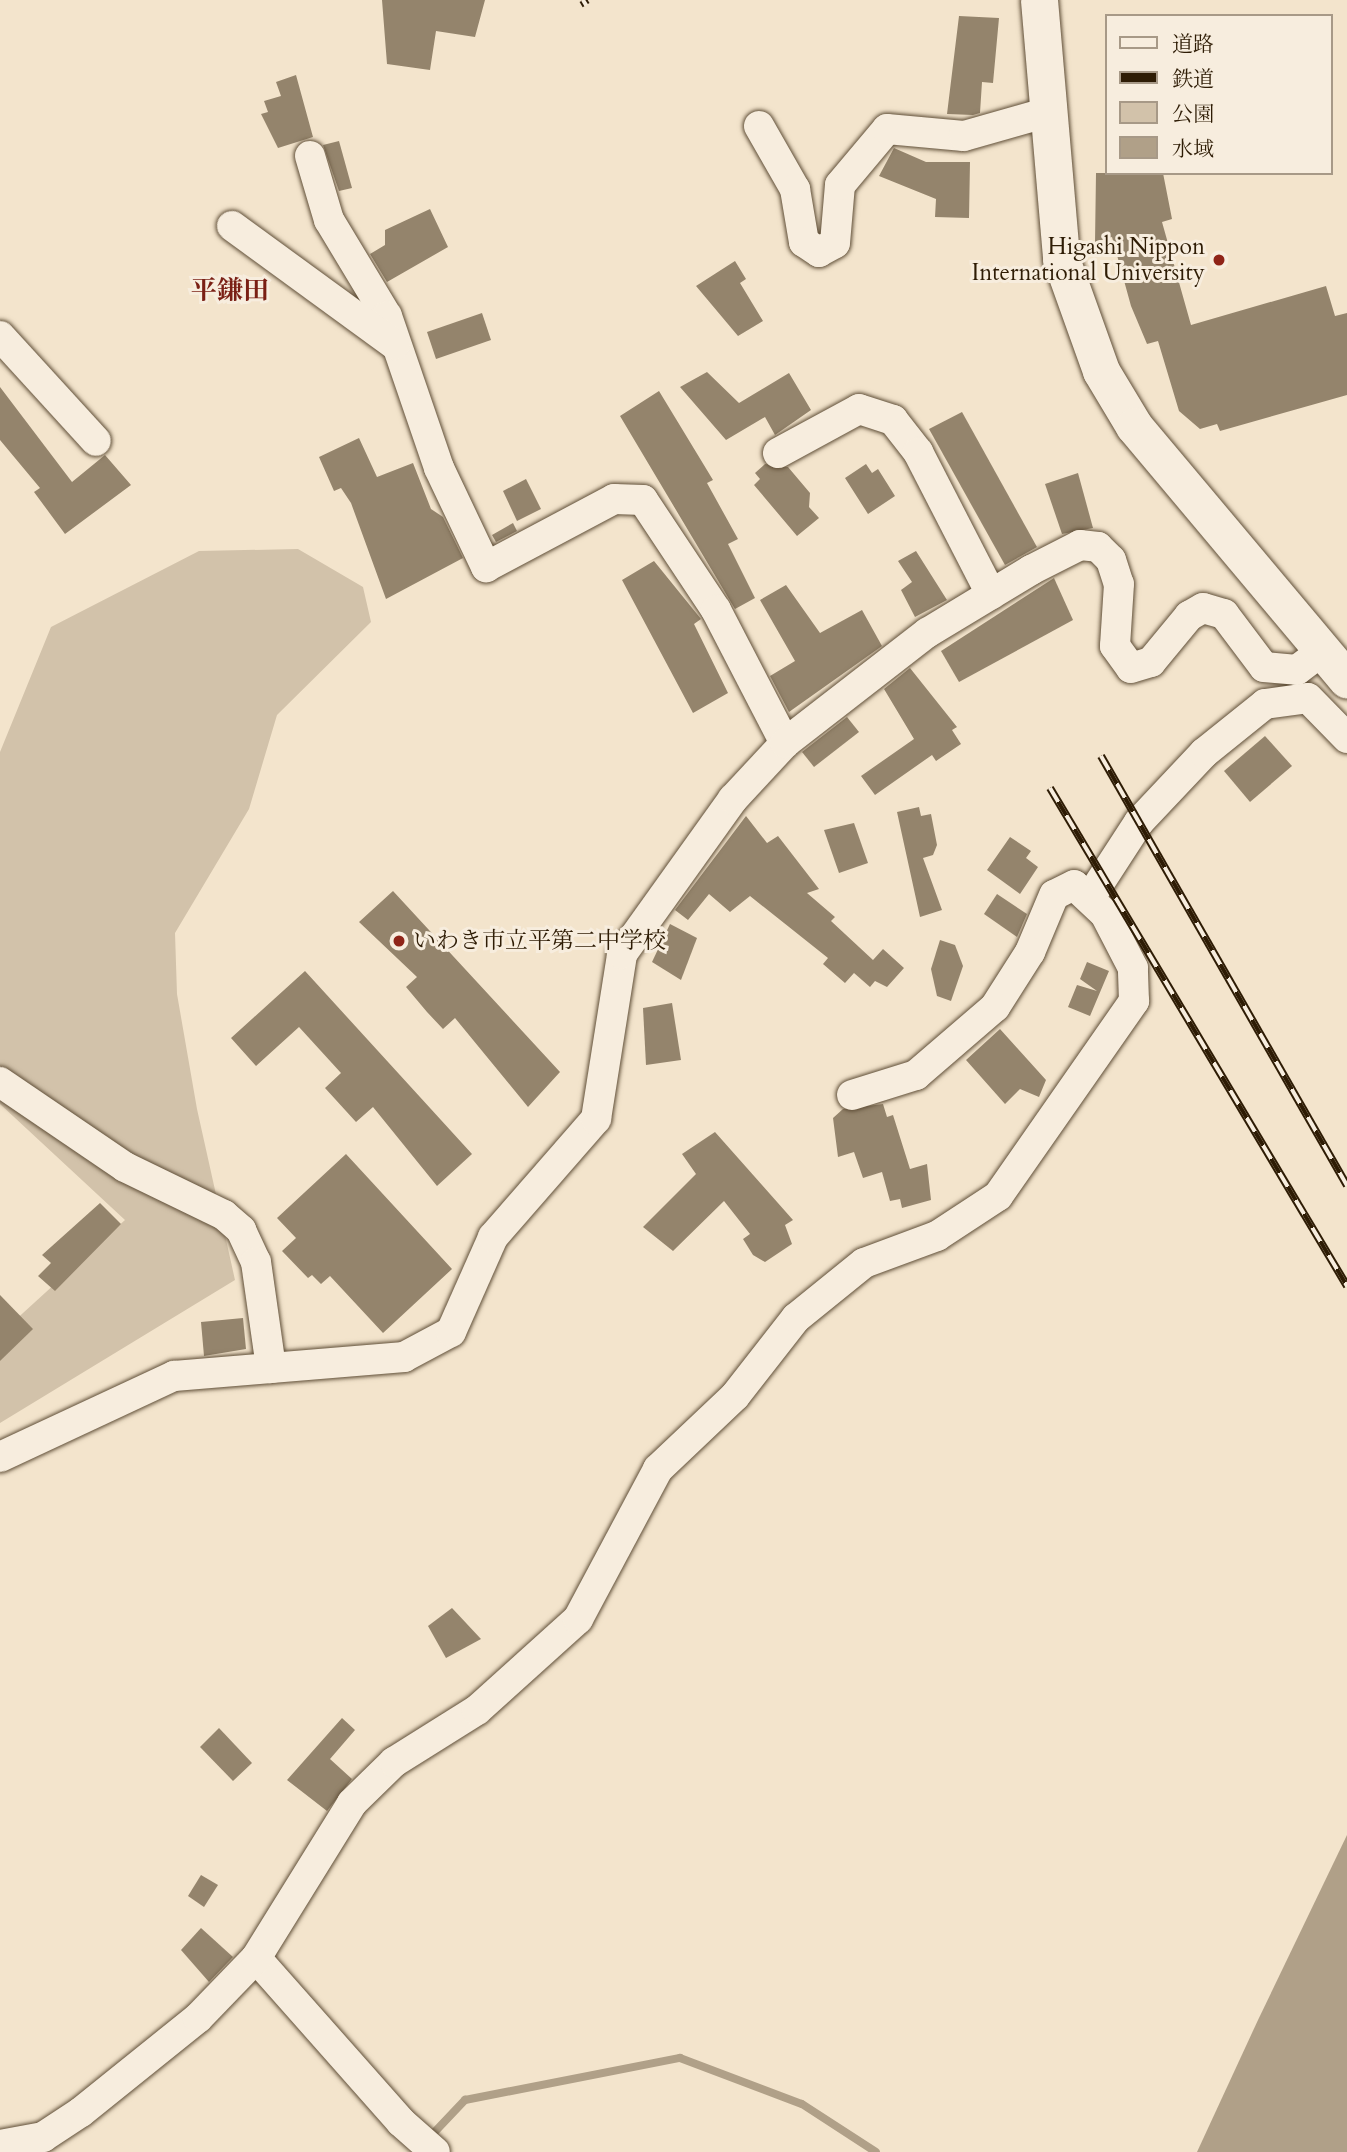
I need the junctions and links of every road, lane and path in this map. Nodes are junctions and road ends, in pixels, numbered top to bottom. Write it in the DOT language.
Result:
graph roads {
  1 [pos="1040,0"];
  2 [pos="1048,112"];
  3 [pos="759,126"];
  4 [pos="310,156"];
  5 [pos="232,226"];
  6 [pos="0,336"];
  7 [pos="395,345"];
  8 [pos="96,441"];
  9 [pos="778,453"];
  10 [pos="992,594"];
  11 [pos="1322,651"];
  12 [pos="1347,680"];
  13 [pos="1347,738"];
  14 [pos="785,743"];
  15 [pos="1091,896"];
  16 [pos="0,1083"];
  17 [pos="852,1095"];
  18 [pos="271,1368"];
  19 [pos="0,1457"];
  20 [pos="256,1958"];
  21 [pos="0,2145"];
  22 [pos="418,2145"];
  1 -- 2 [label="street"];
  2 -- 3 [label="street"];
  2 -- 11 [label="street"];
  4 -- 7 [label="street"];
  5 -- 7 [label="street"];
  6 -- 8 [label="street"];
  7 -- 14 [label="street"];
  9 -- 10 [label="street"];
  10 -- 11 [label="street"];
  10 -- 14 [label="street"];
  11 -- 12 [label="street"];
  13 -- 15 [label="street"];
  14 -- 18 [label="street"];
  15 -- 17 [label="street"];
  15 -- 20 [label="street"];
  16 -- 18 [label="street"];
  18 -- 19 [label="street"];
  20 -- 21 [label="street"];
  20 -- 22 [label="street"];
}
